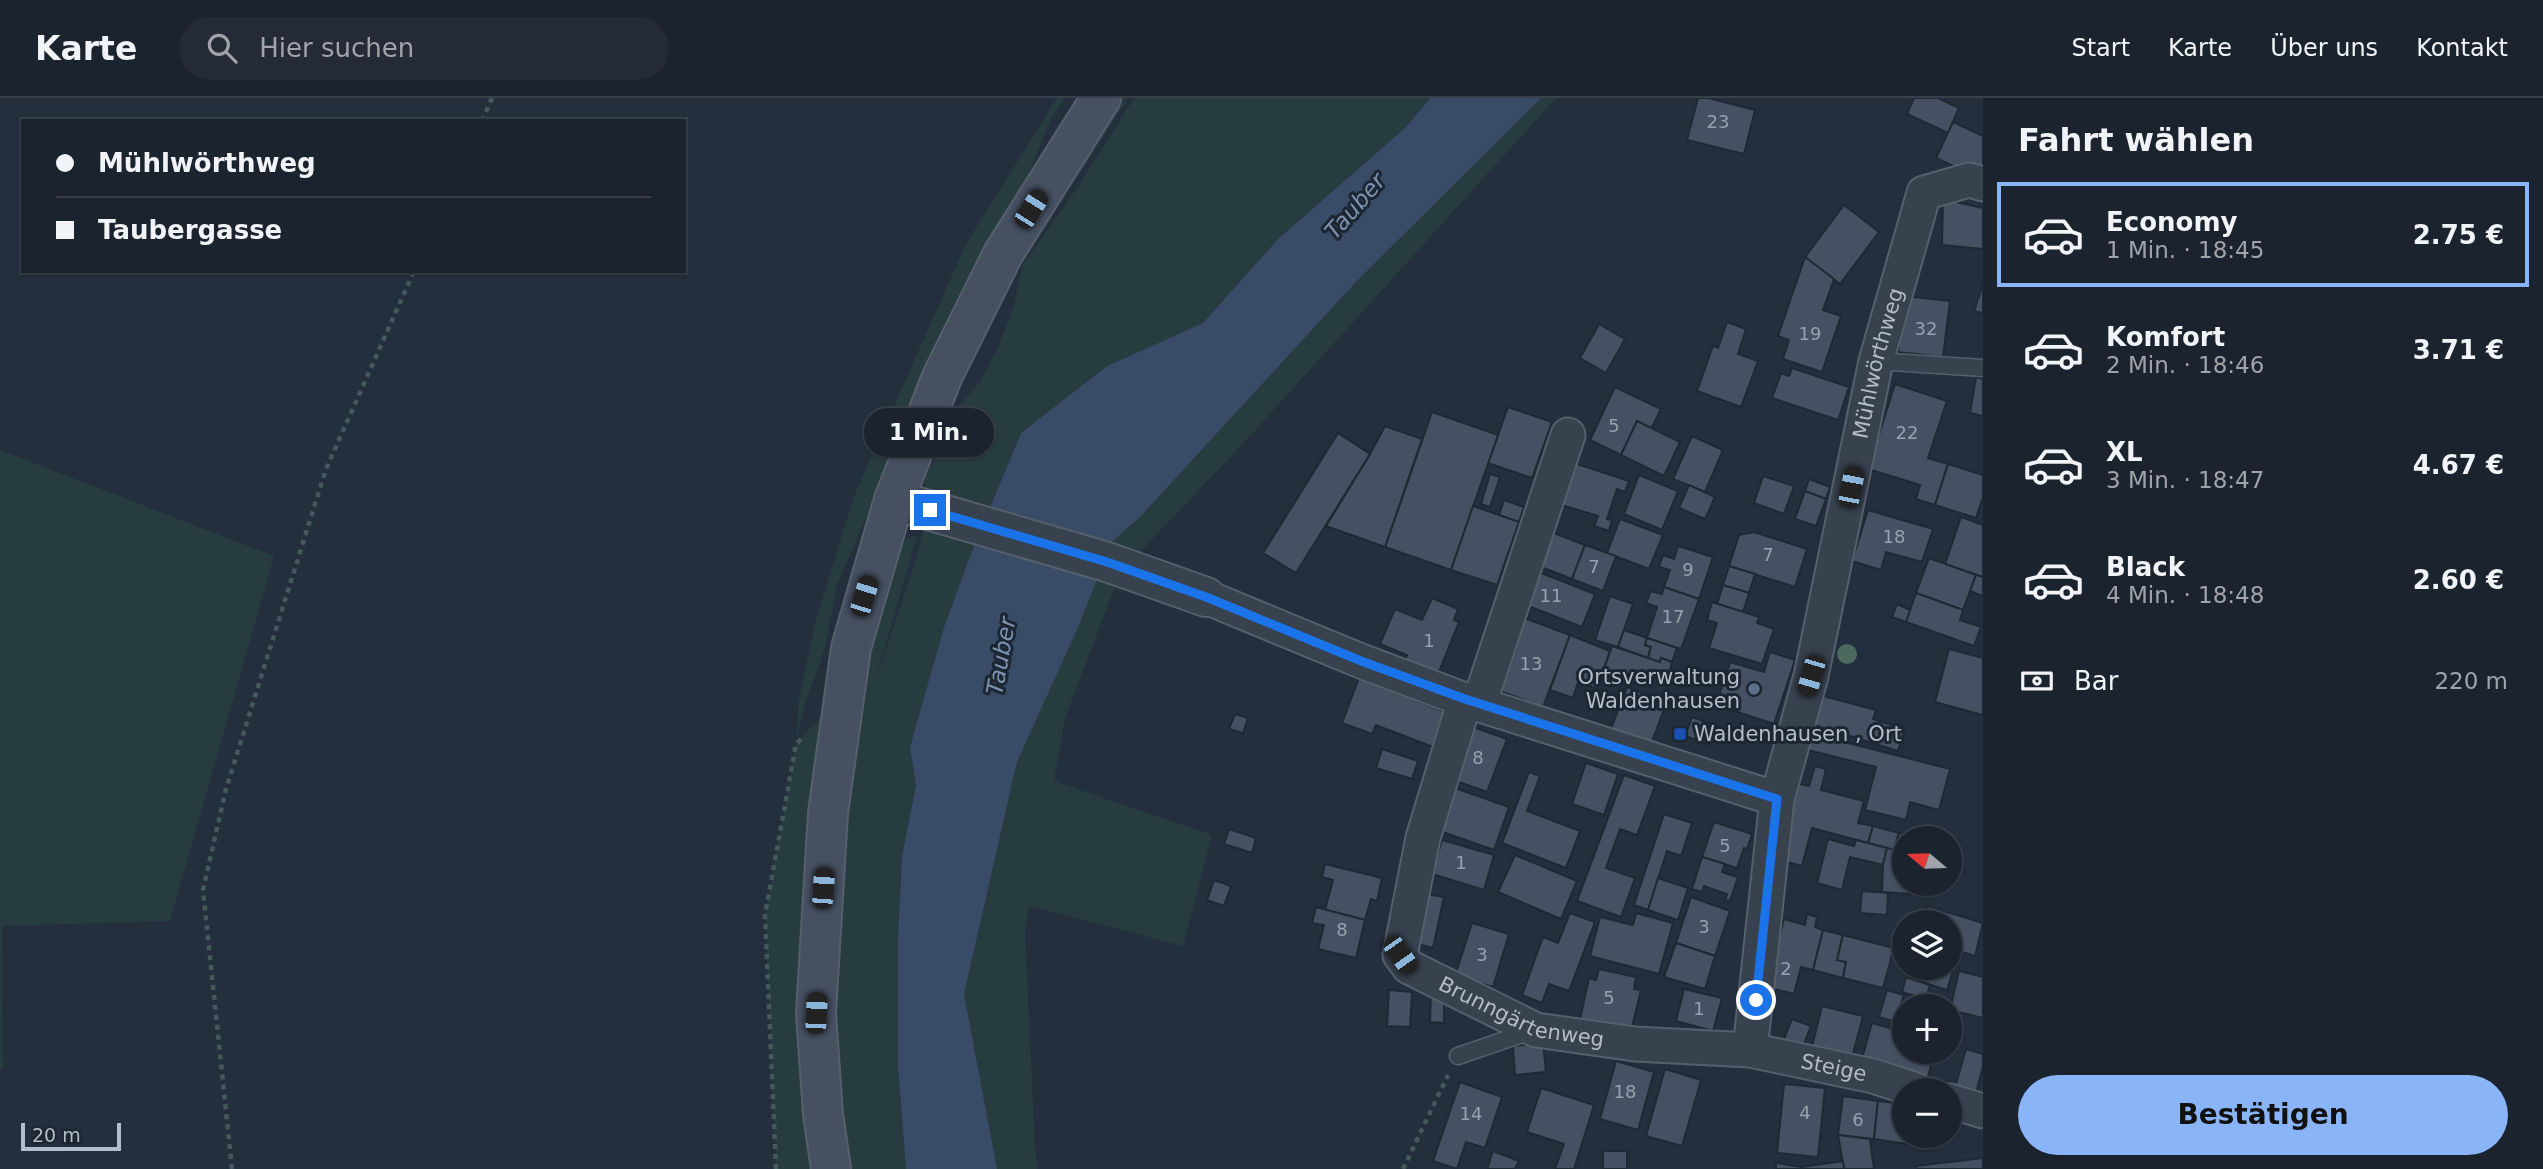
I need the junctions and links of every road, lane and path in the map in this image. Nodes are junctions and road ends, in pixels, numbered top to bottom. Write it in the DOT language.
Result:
graph roads {
  1 [pos="492,98"];
  2 [pos="1101,98"];
  3 [pos="483,119"];
  4 [pos="1983,184"];
  5 [pos="413,273"];
  6 [pos="1877,361"];
  7 [pos="1983,368"];
  8 [pos="1568,435"];
  9 [pos="894,500"];
  10 [pos="1206,597"];
  11 [pos="1472,702"];
  12 [pos="805,734"];
  13 [pos="1777,799"];
  14 [pos="1536,1030"];
  15 [pos="1750,1051"];
  16 [pos="1458,1056"];
  17 [pos="1892,1082"];
  18 [pos="1962,1105"];
  19 [pos="1983,1111"];
  20 [pos="232,1169"];
  21 [pos="776,1169"];
  22 [pos="831,1169"];
  23 [pos="1403,1169"];
  1 -- 3 [label="path"];
  2 -- 9 [label="main road"];
  4 -- 6 [label="street, Mühlwörthweg"];
  5 -- 20 [label="path"];
  6 -- 7 [label="lane"];
  6 -- 13 [label="street, Mühlwörthweg"];
  8 -- 11 [label="street, Brunngärtenweg"];
  9 -- 10 [label="street"];
  9 -- 22 [label="main road"];
  10 -- 11 [label="street"];
  11 -- 13 [label="street"];
  11 -- 14 [label="street, Brunngärtenweg"];
  12 -- 21 [label="path"];
  13 -- 15 [label="street, Mühlwörthweg"];
  14 -- 15 [label="street, Brunngärtenweg"];
  14 -- 16 [label="lane"];
  15 -- 17 [label="street, Steige"];
  16 -- 23 [label="path"];
  18 -- 19 [label="street"];
}
